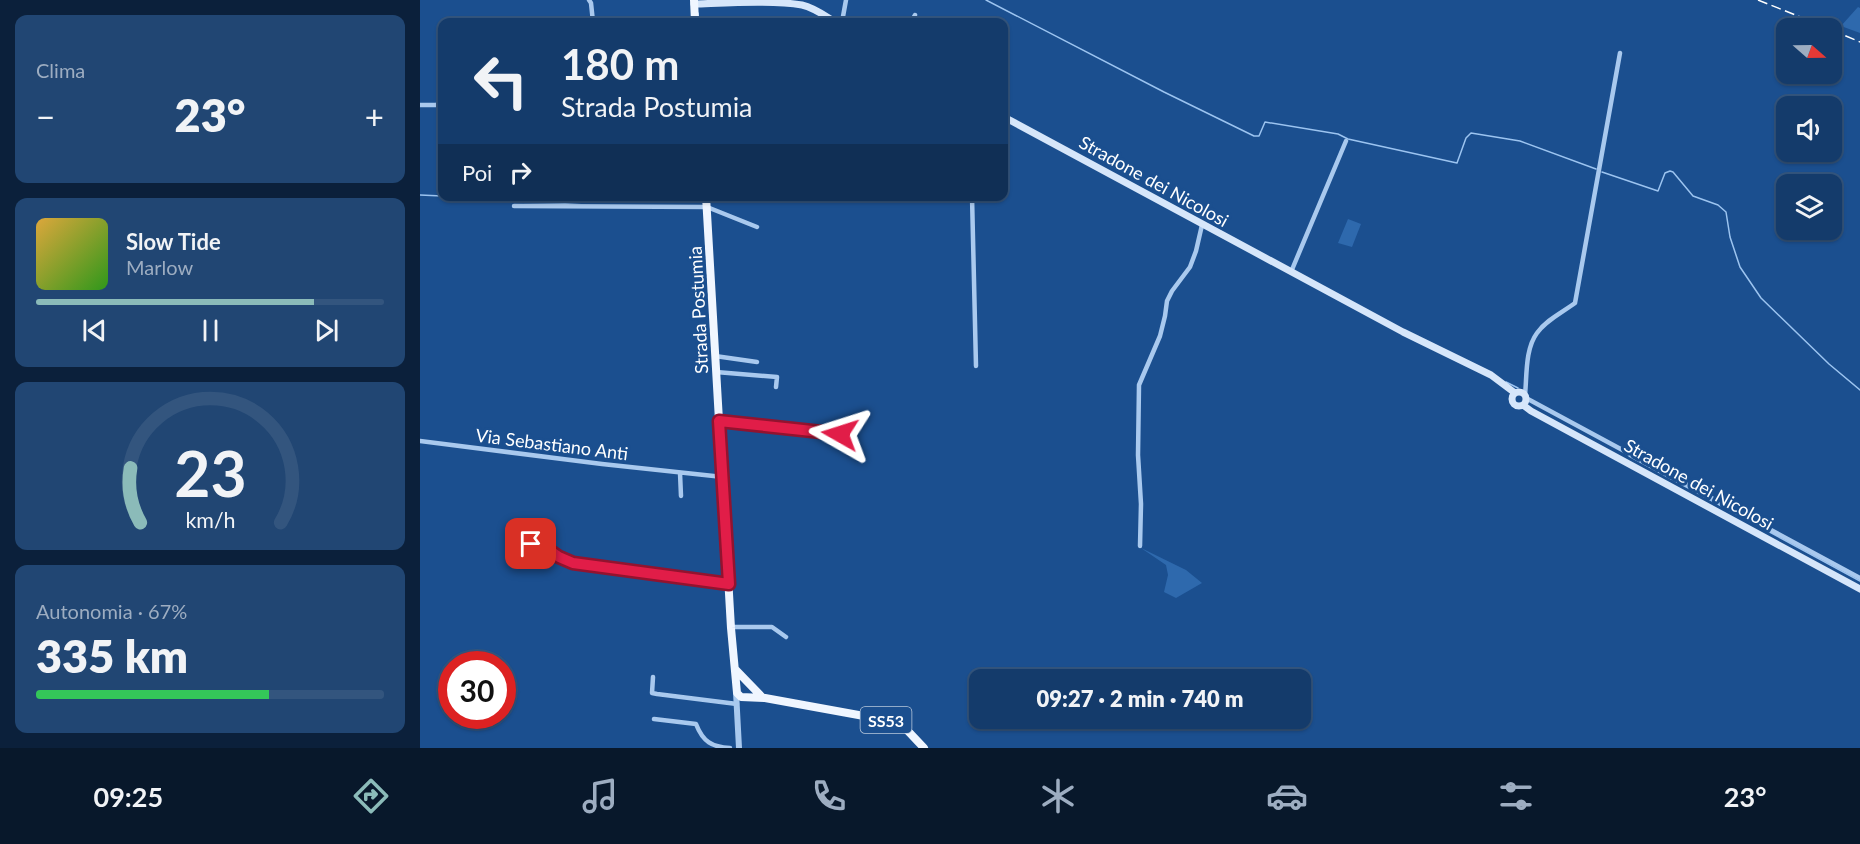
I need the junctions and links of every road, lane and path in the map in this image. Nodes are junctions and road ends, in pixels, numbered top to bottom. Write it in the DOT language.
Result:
graph roads {
  1 [pos="589,0"];
  2 [pos="846,0"];
  3 [pos="694,2"];
  4 [pos="915,15"];
  5 [pos="592,18"];
  6 [pos="695,18"];
  7 [pos="829,18"];
  8 [pos="843,18"];
  9 [pos="913,18"];
  10 [pos="1620,53"];
  11 [pos="438,104"];
  12 [pos="420,105"];
  13 [pos="1008,119"];
  14 [pos="1346,141"];
  15 [pos="706,201"];
  16 [pos="972,201"];
  17 [pos="514,206"];
  18 [pos="707,207"];
  19 [pos="1202,225"];
  20 [pos="757,227"];
  21 [pos="1291,272"];
  22 [pos="715,356"];
  23 [pos="757,362"];
  24 [pos="976,366"];
  25 [pos="716,372"];
  26 [pos="776,387"];
  27 [pos="1515,393"];
  28 [pos="1525,399"];
  29 [pos="719,421"];
  30 [pos="840,434"];
  31 [pos="420,441"];
  32 [pos="680,473"];
  33 [pos="723,477"];
  34 [pos="681,496"];
  35 [pos="531,544"];
  36 [pos="1140,546"];
  37 [pos="1860,578"];
  38 [pos="729,584"];
  39 [pos="1860,589"];
  40 [pos="731,627"];
  41 [pos="786,637"];
  42 [pos="735,667"];
  43 [pos="653,677"];
  44 [pos="750,684"];
  45 [pos="736,688"];
  46 [pos="746,697"];
  47 [pos="765,698"];
  48 [pos="737,706"];
  49 [pos="654,718"];
  50 [pos="730,748"];
  51 [pos="739,748"];
  52 [pos="924,748"];
  1 -- 5 [label="street"];
  2 -- 8 [label="street"];
  3 -- 6 [label="main road"];
  3 -- 7 [label="main road"];
  4 -- 9 [label="street"];
  10 -- 28 [label="street"];
  11 -- 12 [label="street"];
  13 -- 19 [label="main road, Stradone dei Nicolosi"];
  14 -- 21 [label="street"];
  15 -- 18 [label="main road, Strada Postumia"];
  16 -- 24 [label="street"];
  17 -- 18 [label="street"];
  18 -- 20 [label="street"];
  18 -- 22 [label="main road, Strada Postumia"];
  19 -- 21 [label="main road, Stradone dei Nicolosi"];
  19 -- 36 [label="street"];
  21 -- 27 [label="main road, Stradone dei Nicolosi"];
  22 -- 23 [label="street"];
  22 -- 25 [label="main road, Strada Postumia"];
  25 -- 26 [label="street"];
  25 -- 29 [label="main road, Strada Postumia"];
  27 -- 28 [label="main road, Stradone dei Nicolosi"];
  27 -- 28 [label="main road, Stradone dei Nicolosi"];
  28 -- 37 [label="street, Stradone dei Nicolosi"];
  28 -- 39 [label="main road, Stradone dei Nicolosi"];
  29 -- 30 [label="street"];
  29 -- 33 [label="main road, Strada Postumia"];
  31 -- 32 [label="street, Via Sebastiano Anti"];
  32 -- 33 [label="street, Via Sebastiano Anti"];
  32 -- 34 [label="street"];
  33 -- 38 [label="main road, Strada Postumia"];
  35 -- 38 [label="street"];
  38 -- 40 [label="main road, Strada Postumia"];
  40 -- 41 [label="street"];
  40 -- 42 [label="main road, Strada Postumia"];
  42 -- 44 [label="main road"];
  42 -- 45 [label="main road, Strada Postumia"];
  43 -- 48 [label="street"];
  44 -- 45 [label="main road"];
  44 -- 46 [label="main road"];
  44 -- 47 [label="main road, SS53"];
  45 -- 46 [label="main road"];
  45 -- 48 [label="street, Strada Postumia"];
  46 -- 47 [label="main road, SS53"];
  46 -- 48 [label="street"];
  47 -- 52 [label="main road, SS53"];
  48 -- 51 [label="street, Strada Postumia"];
  49 -- 50 [label="street"];
}
